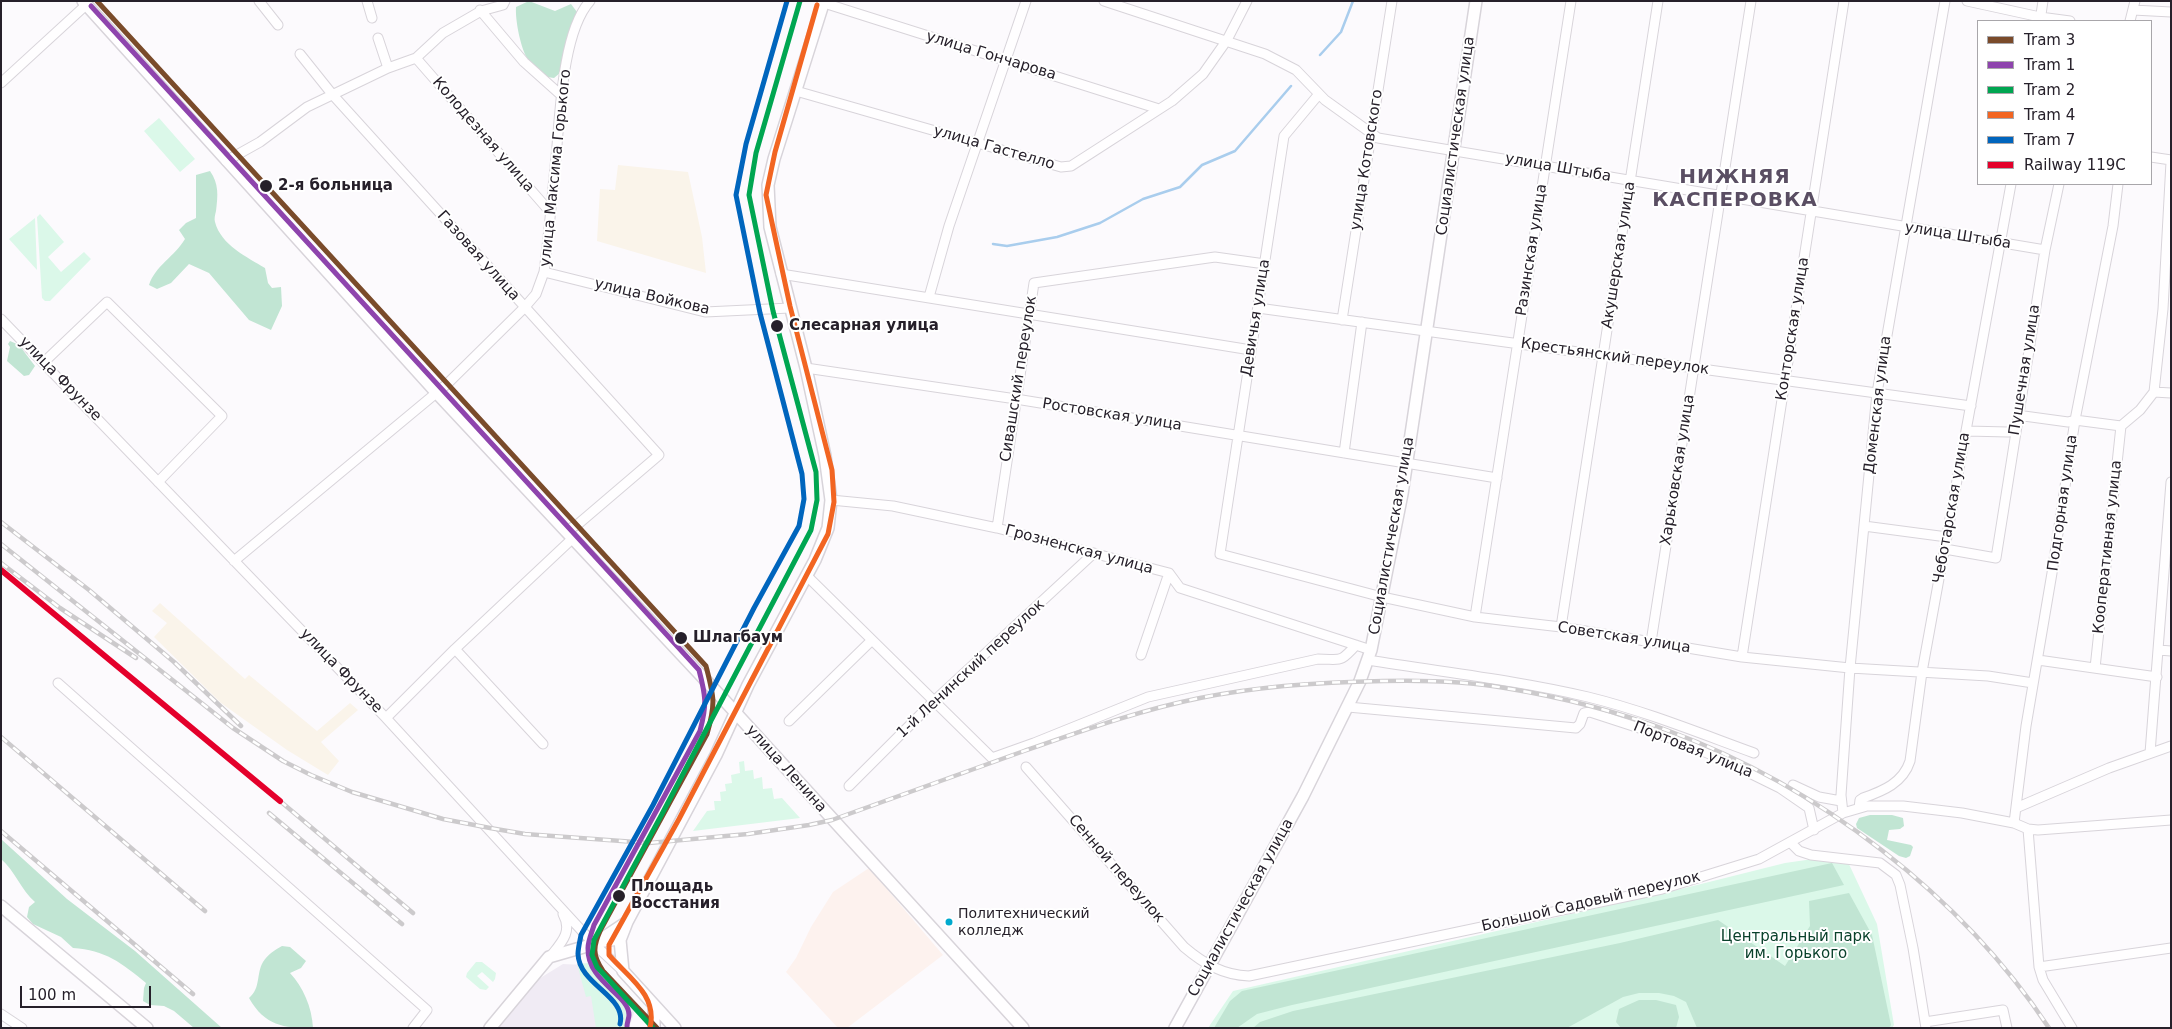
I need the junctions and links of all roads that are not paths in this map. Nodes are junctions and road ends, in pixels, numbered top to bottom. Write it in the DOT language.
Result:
graph roads {
  1 [pos="259,1"];
  2 [pos="367,1"];
  3 [pos="505,1"];
  4 [pos="590,1"];
  5 [pos="1026,1"];
  6 [pos="1104,1"];
  7 [pos="1247,1"];
  8 [pos="1392,1"];
  9 [pos="1476,1"];
  10 [pos="1571,1"];
  11 [pos="1658,1"];
  12 [pos="1750,1"];
  13 [pos="1844,1"];
  14 [pos="1945,1"];
  15 [pos="1967,1"];
  16 [pos="2043,1"];
  17 [pos="824,2"];
  18 [pos="85,3"];
  19 [pos="2134,6"];
  20 [pos="481,11"];
  21 [pos="2171,12"];
  22 [pos="372,18"];
  23 [pos="2040,19"];
  24 [pos="2055,20"];
  25 [pos="2130,20"];
  26 [pos="278,25"];
  27 [pos="378,38"];
  28 [pos="1227,40"];
  29 [pos="300,54"];
  30 [pos="416,58"];
  31 [pos="1006,60"];
  32 [pos="388,68"];
  33 [pos="1,82"];
  34 [pos="796,91"];
  35 [pos="332,94"];
  36 [pos="1319,94"];
  37 [pos="562,96"];
  38 [pos="1159,109"];
  39 [pos="1371,133"];
  40 [pos="978,143"];
  41 [pos="1455,149"];
  42 [pos="2152,157"];
  43 [pos="226,161"];
  44 [pos="2171,161"];
  45 [pos="1545,166"];
  46 [pos="1630,180"];
  47 [pos="2011,185"];
  48 [pos="2059,185"];
  49 [pos="2118,185"];
  50 [pos="1720,196"];
  51 [pos="1812,211"];
  52 [pos="551,213"];
  53 [pos="1906,227"];
  54 [pos="2000,244"];
  55 [pos="2045,250"];
  56 [pos="1265,264"];
  57 [pos="544,272"];
  58 [pos="781,274"];
  59 [pos="929,297"];
  60 [pos="524,308"];
  61 [pos="790,308"];
  62 [pos="1258,308"];
  63 [pos="1029,314"];
  64 [pos="1,319"];
  65 [pos="1342,320"];
  66 [pos="1362,322"];
  67 [pos="1427,331"];
  68 [pos="1518,344"];
  69 [pos="1251,350"];
  70 [pos="1603,355"];
  71 [pos="43,362"];
  72 [pos="806,368"];
  73 [pos="1694,368"];
  74 [pos="1785,380"];
  75 [pos="436,392"];
  76 [pos="2154,392"];
  77 [pos="1877,393"];
  78 [pos="2171,393"];
  79 [pos="1016,399"];
  80 [pos="1971,406"];
  81 [pos="2075,420"];
  82 [pos="2017,422"];
  83 [pos="2121,426"];
  84 [pos="1966,431"];
  85 [pos="1238,435"];
  86 [pos="1344,453"];
  87 [pos="1407,463"];
  88 [pos="1497,478"];
  89 [pos="158,482"];
  90 [pos="2171,482"];
  91 [pos="831,500"];
  92 [pos="1864,526"];
  93 [pos="997,528"];
  94 [pos="568,535"];
  95 [pos="1947,537"];
  96 [pos="1945,549"];
  97 [pos="1094,553"];
  98 [pos="1220,554"];
  99 [pos="234,561"];
  100 [pos="1169,573"];
  101 [pos="807,576"];
  102 [pos="1382,597"];
  103 [pos="1475,617"];
  104 [pos="1561,627"];
  105 [pos="872,640"];
  106 [pos="1651,642"];
  107 [pos="1356,645"];
  108 [pos="455,650"];
  109 [pos="2159,650"];
  110 [pos="2171,651"];
  111 [pos="1140,655"];
  112 [pos="1370,655"];
  113 [pos="1742,657"];
  114 [pos="2038,660"];
  115 [pos="1850,668"];
  116 [pos="2095,668"];
  117 [pos="1922,672"];
  118 [pos="2157,677"];
  119 [pos="58,683"];
  120 [pos="2033,683"];
  121 [pos="934,701"];
  122 [pos="1348,706"];
  123 [pos="736,714"];
  124 [pos="386,718"];
  125 [pos="789,721"];
  126 [pos="543,744"];
  127 [pos="2171,746"];
  128 [pos="1754,753"];
  129 [pos="2150,753"];
  130 [pos="1026,766"];
  131 [pos="1793,785"];
  132 [pos="849,786"];
  133 [pos="1841,801"];
  134 [pos="1859,808"];
  135 [pos="2016,808"];
  136 [pos="1843,813"];
  137 [pos="2171,820"];
  138 [pos="2014,823"];
  139 [pos="2028,829"];
  140 [pos="1814,830"];
  141 [pos="1791,843"];
  142 [pos="556,901"];
  143 [pos="1,906"];
  144 [pos="627,922"];
  145 [pos="620,940"];
  146 [pos="594,944"];
  147 [pos="2171,948"];
  148 [pos="549,957"];
  149 [pos="1209,966"];
  150 [pos="2039,968"];
  151 [pos="623,971"];
  152 [pos="654,1006"];
  153 [pos="1,1014"];
  154 [pos="1926,1025"];
  155 [pos="22,1028"];
  156 [pos="147,1028"];
  157 [pos="413,1028"];
  158 [pos="490,1028"];
  159 [pos="654,1028"];
  160 [pos="675,1028"];
  161 [pos="1023,1028"];
  162 [pos="1176,1028"];
  163 [pos="2007,1028"];
  164 [pos="2072,1028"];
  1 -- 26 [label="street"];
  2 -- 22 [label="street"];
  3 -- 20 [label="street"];
  4 -- 37 [label="street, улица Максима Горького"];
  5 -- 31 [label="street"];
  6 -- 28 [label="street, улица Штыба"];
  7 -- 28 [label="street, улица Гастелло"];
  8 -- 39 [label="street, улица Котовского"];
  9 -- 41 [label="main road, Социалистическая улица"];
  10 -- 45 [label="street, Разинская улица"];
  11 -- 46 [label="street, Акушерская улица"];
  12 -- 50 [label="street, Харьковская улица"];
  13 -- 51 [label="street, Конторская улица"];
  14 -- 53 [label="street, Доменская улица"];
  15 -- 23 [label="street"];
  16 -- 23 [label="street"];
  17 -- 31 [label="street, улица Гончарова"];
  17 -- 34 [label="main road"];
  18 -- 33 [label="street"];
  18 -- 43 [label="main road, улица Ленина"];
  19 -- 21 [label="street"];
  19 -- 25 [label="street"];
  20 -- 30 [label="street"];
  20 -- 37 [label="street"];
  23 -- 24 [label="street"];
  27 -- 32 [label="street"];
  28 -- 36 [label="street, улица Штыба"];
  28 -- 38 [label="street, улица Гастелло"];
  29 -- 35 [label="street, Газовая улица"];
  30 -- 32 [label="street"];
  30 -- 52 [label="street, Колодезная улица"];
  31 -- 38 [label="street, улица Гончарова"];
  31 -- 40 [label="street"];
  32 -- 35 [label="street"];
  34 -- 40 [label="street, улица Гастелло"];
  34 -- 58 [label="main road"];
  35 -- 43 [label="street"];
  35 -- 60 [label="street, Газовая улица"];
  36 -- 39 [label="street, улица Штыба"];
  36 -- 56 [label="street, Девичья улица"];
  37 -- 52 [label="street, улица Максима Горького"];
  38 -- 40 [label="street, улица Гастелло"];
  39 -- 41 [label="street, улица Штыба"];
  39 -- 65 [label="street, улица Котовского"];
  40 -- 59 [label="street"];
  41 -- 45 [label="street, улица Штыба"];
  41 -- 67 [label="main road, Социалистическая улица"];
  42 -- 44 [label="street"];
  43 -- 75 [label="main road, улица Ленина"];
  44 -- 76 [label="street"];
  45 -- 46 [label="street, улица Штыба"];
  45 -- 68 [label="street, Разинская улица"];
  46 -- 50 [label="street, улица Штыба"];
  46 -- 70 [label="street, Акушерская улица"];
  47 -- 54 [label="street, Чеботарская улица"];
  48 -- 55 [label="street, Пушечная улица"];
  49 -- 81 [label="street, Подгорная улица"];
  50 -- 51 [label="street, улица Штыба"];
  50 -- 73 [label="street, Харьковская улица"];
  51 -- 53 [label="street, улица Штыба"];
  51 -- 74 [label="street, Конторская улица"];
  52 -- 57 [label="street, улица Максима Горького"];
  53 -- 54 [label="street, улица Штыба"];
  53 -- 77 [label="street, Доменская улица"];
  54 -- 55 [label="street, улица Штыба"];
  54 -- 80 [label="street, Чеботарская улица"];
  55 -- 82 [label="street, Пушечная улица"];
  56 -- 62 [label="street, Девичья улица"];
  56 -- 63 [label="street, Сивашский переулок"];
  57 -- 60 [label="street, улица Максима Горького"];
  57 -- 61 [label="street, улица Войкова"];
  58 -- 59 [label="street"];
  58 -- 61 [label="main road"];
  59 -- 63 [label="street"];
  60 -- 75 [label="street, улица Максима Горького"];
  60 -- 94 [label="street, Газовая улица"];
  61 -- 72 [label="main road"];
  62 -- 65 [label="street, Крестьянский переулок"];
  62 -- 69 [label="street, Девичья улица"];
  63 -- 69 [label="street"];
  63 -- 79 [label="street, Сивашский переулок"];
  64 -- 71 [label="street, улица Фрунзе"];
  65 -- 66 [label="street, Крестьянский переулок"];
  66 -- 67 [label="street, Крестьянский переулок"];
  66 -- 86 [label="street"];
  67 -- 68 [label="street, Крестьянский переулок"];
  67 -- 87 [label="main road, Социалистическая улица"];
  68 -- 70 [label="street, Крестьянский переулок"];
  68 -- 88 [label="street, Разинская улица"];
  69 -- 85 [label="street, Девичья улица"];
  70 -- 73 [label="street, Крестьянский переулок"];
  70 -- 104 [label="street, Акушерская улица"];
  71 -- 89 [label="street, улица Фрунзе"];
  71 -- 89 [label="street"];
  72 -- 79 [label="street, Ростовская улица"];
  72 -- 91 [label="main road"];
  73 -- 74 [label="street, Крестьянский переулок"];
  73 -- 106 [label="street, Харьковская улица"];
  74 -- 77 [label="street, Крестьянский переулок"];
  74 -- 113 [label="street, Конторская улица"];
  75 -- 94 [label="main road, улица Ленина"];
  75 -- 99 [label="street, улица Максима Горького"];
  76 -- 78 [label="street"];
  76 -- 83 [label="street"];
  77 -- 80 [label="street, Крестьянский переулок"];
  77 -- 92 [label="street, Доменская улица"];
  79 -- 85 [label="street, Ростовская улица"];
  79 -- 93 [label="street, Сивашский переулок"];
  80 -- 84 [label="street, Чеботарская улица"];
  81 -- 82 [label="street"];
  81 -- 83 [label="street"];
  81 -- 114 [label="street, Подгорная улица"];
  82 -- 84 [label="street"];
  82 -- 96 [label="street, Пушечная улица"];
  83 -- 116 [label="street, Кооперативная улица"];
  84 -- 95 [label="street, Чеботарская улица"];
  85 -- 86 [label="street, Ростовская улица"];
  85 -- 98 [label="street, Девичья улица"];
  86 -- 87 [label="street, Ростовская улица"];
  87 -- 88 [label="street, Ростовская улица"];
  87 -- 102 [label="main road, Социалистическая улица"];
  88 -- 103 [label="street, Разинская улица"];
  89 -- 99 [label="street, улица Фрунзе"];
  90 -- 109 [label="street"];
  91 -- 93 [label="street, Грозненская улица"];
  91 -- 101 [label="main road"];
  92 -- 95 [label="street"];
  92 -- 115 [label="street, Доменская улица"];
  93 -- 97 [label="street, Грозненская улица"];
  94 -- 108 [label="street"];
  94 -- 123 [label="main road, улица Ленина"];
  95 -- 96 [label="street, Чеботарская улица"];
  96 -- 117 [label="street, Чеботарская улица"];
  97 -- 100 [label="street, Грозненская улица"];
  97 -- 121 [label="street, 1-й Ленинский переулок"];
  98 -- 102 [label="street, Советская улица"];
  99 -- 124 [label="street, улица Фрунзе"];
  100 -- 107 [label="street, Грозненская улица"];
  100 -- 111 [label="street"];
  101 -- 105 [label="street"];
  101 -- 123 [label="main road"];
  102 -- 103 [label="street, Советская улица"];
  102 -- 112 [label="main road, Социалистическая улица"];
  103 -- 104 [label="street, Советская улица"];
  104 -- 106 [label="street, Советская улица"];
  105 -- 121 [label="street"];
  105 -- 125 [label="street"];
  106 -- 113 [label="street, Советская улица"];
  107 -- 112 [label="street, Грозненская улица"];
  107 -- 121 [label="street"];
  108 -- 124 [label="street"];
  108 -- 126 [label="street"];
  109 -- 110 [label="street"];
  109 -- 118 [label="street"];
  112 -- 122 [label="main road, Социалистическая улица"];
  112 -- 128 [label="street, Портовая улица"];
  113 -- 115 [label="street, Советская улица"];
  114 -- 116 [label="street"];
  114 -- 120 [label="street, Подгорная улица"];
  115 -- 117 [label="street, Советская улица"];
  115 -- 133 [label="street, Доменская улица"];
  116 -- 118 [label="street"];
  117 -- 120 [label="street, Советская улица"];
  117 -- 134 [label="street, Чеботарская улица"];
  118 -- 129 [label="street"];
  119 -- 157 [label="street"];
  120 -- 135 [label="street, Подгорная улица"];
  121 -- 132 [label="street, 1-й Ленинский переулок"];
  122 -- 140 [label="street, Портовая улица"];
  122 -- 149 [label="main road, Социалистическая улица"];
  123 -- 144 [label="main road"];
  123 -- 161 [label="main road, улица Ленина"];
  124 -- 142 [label="street, улица Фрунзе"];
  127 -- 129 [label="street"];
  129 -- 135 [label="street"];
  130 -- 149 [label="street, Сенной переулок"];
  131 -- 133 [label="street"];
  133 -- 136 [label="street, Доменская улица"];
  134 -- 136 [label="street, Большой Садовый переулок"];
  134 -- 138 [label="street, Большой Садовый переулок"];
  135 -- 138 [label="street, Подгорная улица"];
  136 -- 140 [label="street, Большой Садовый переулок"];
  137 -- 139 [label="street, Большой Садовый переулок"];
  138 -- 139 [label="street, Большой Садовый переулок"];
  139 -- 150 [label="street"];
  140 -- 141 [label="street, Большой Садовый переулок"];
  141 -- 149 [label="street, Большой Садовый переулок"];
  141 -- 154 [label="street"];
  142 -- 146 [label="street, улица Фрунзе"];
  142 -- 148 [label="street"];
  143 -- 156 [label="main road"];
  144 -- 145 [label="main road"];
  144 -- 146 [label="main road"];
  145 -- 146 [label="street"];
  145 -- 151 [label="main road"];
  146 -- 148 [label="main road"];
  146 -- 151 [label="street, улица Фрунзе"];
  147 -- 150 [label="street"];
  148 -- 158 [label="main road"];
  149 -- 162 [label="main road, Социалистическая улица"];
  150 -- 164 [label="street"];
  151 -- 152 [label="main road, улица Фрунзе"];
  152 -- 159 [label="main road"];
  152 -- 160 [label="main road, улица Фрунзе"];
  153 -- 155 [label="street"];
  154 -- 163 [label="street"];
}
